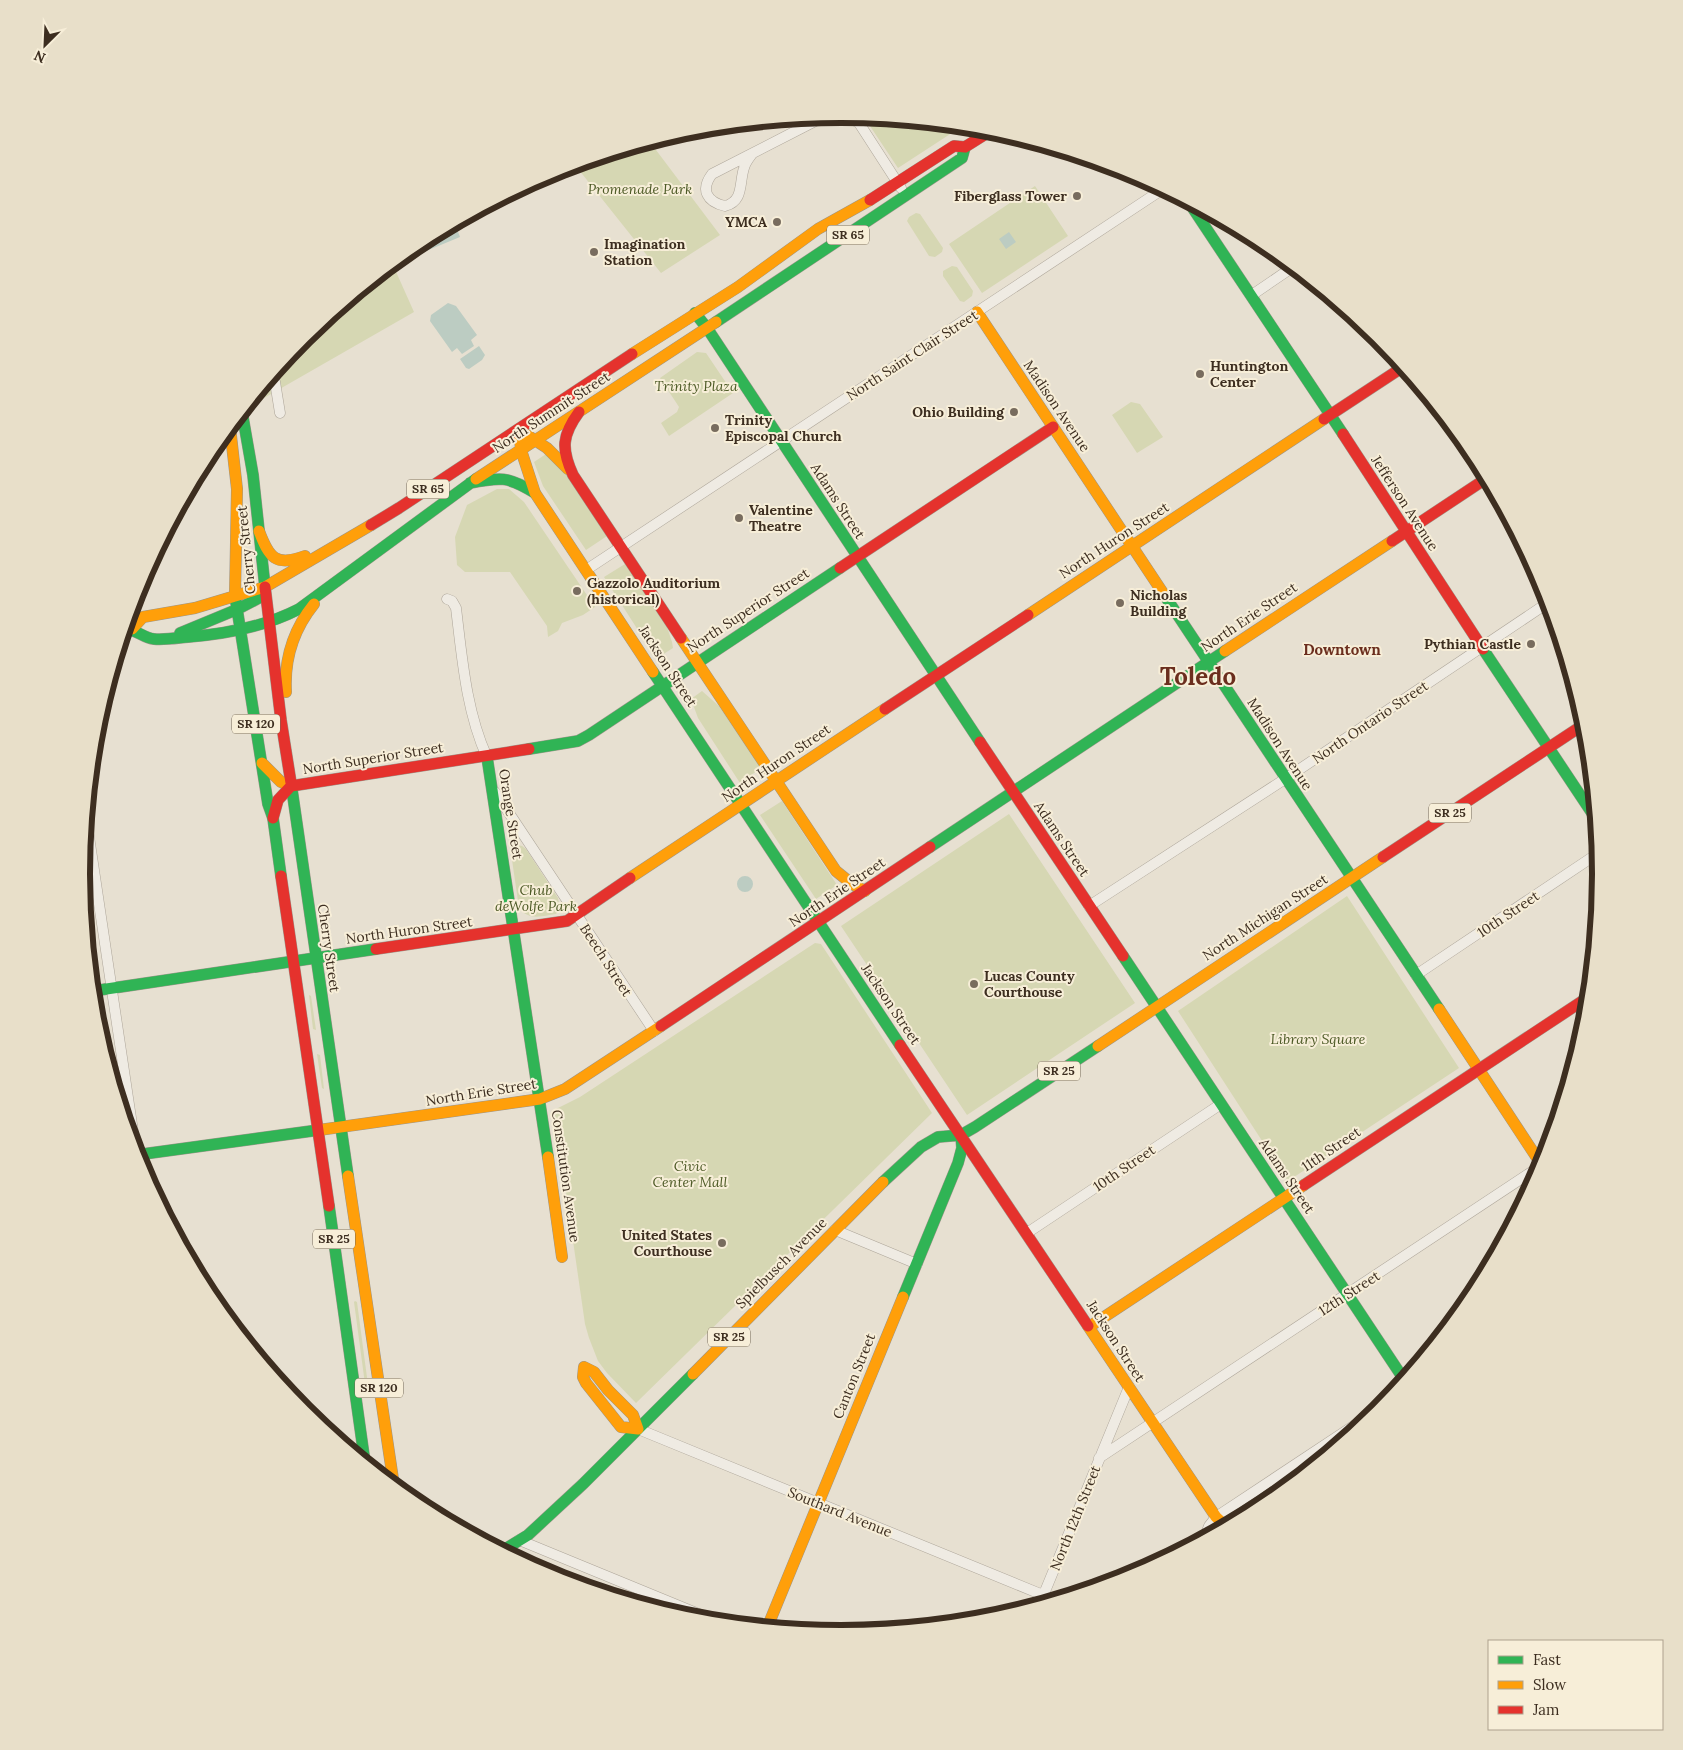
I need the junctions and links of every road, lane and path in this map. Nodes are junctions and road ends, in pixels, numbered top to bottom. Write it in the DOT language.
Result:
graph roads {
  1 [pos="809,124"];
  2 [pos="859,124"];
  3 [pos="981,137"];
  4 [pos="965,147"];
  5 [pos="752,154"];
  6 [pos="898,183"];
  7 [pos="1157,193"];
  8 [pos="906,195"];
  9 [pos="851,211"];
  10 [pos="1196,213"];
  11 [pos="861,226"];
  12 [pos="784,254"];
  13 [pos="798,268"];
  14 [pos="1288,271"];
  15 [pos="1252,295"];
  16 [pos="977,312"];
  17 [pos="694,314"];
  18 [pos="707,328"];
  19 [pos="1398,370"];
  20 [pos="275,382"];
  21 [pos="580,411"];
  22 [pos="280,413"];
  23 [pos="1331,415"];
  24 [pos="243,420"];
  25 [pos="1053,427"];
  26 [pos="519,429"];
  27 [pos="231,437"];
  28 [pos="535,441"];
  29 [pos="781,441"];
  30 [pos="521,450"];
  31 [pos="573,475"];
  32 [pos="1481,482"];
  33 [pos="470,483"];
  34 [pos="535,493"];
  35 [pos="259,532"];
  36 [pos="1405,532"];
  37 [pos="335,546"];
  38 [pos="1132,546"];
  39 [pos="621,547"];
  40 [pos="857,557"];
  41 [pos="586,570"];
  42 [pos="335,581"];
  43 [pos="265,587"];
  44 [pos="235,596"];
  45 [pos="447,599"];
  46 [pos="1543,606"];
  47 [pos="238,609"];
  48 [pos="269,624"];
  49 [pos="133,626"];
  50 [pos="131,630"];
  51 [pos="241,630"];
  52 [pos="168,638"];
  53 [pos="1482,647"];
  54 [pos="698,662"];
  55 [pos="1209,662"];
  56 [pos="936,676"];
  57 [pos="662,685"];
  58 [pos="1579,728"];
  59 [pos="285,739"];
  60 [pos="1549,747"];
  61 [pos="487,757"];
  62 [pos="262,763"];
  63 [pos="1285,779"];
  64 [pos="777,781"];
  65 [pos="291,786"];
  66 [pos="492,788"];
  67 [pos="1013,791"];
  68 [pos="741,804"];
  69 [pos="1590,808"];
  70 [pos="272,818"];
  71 [pos="91,849"];
  72 [pos="1592,857"];
  73 [pos="1351,878"];
  74 [pos="865,891"];
  75 [pos="1089,906"];
  76 [pos="577,915"];
  77 [pos="819,922"];
  78 [pos="514,930"];
  79 [pos="316,959"];
  80 [pos="293,962"];
  81 [pos="1416,975"];
  82 [pos="113,988"];
  83 [pos="99,990"];
  84 [pos="1582,1001"];
  85 [pos="1156,1007"];
  86 [pos="654,1031"];
  87 [pos="1478,1069"];
  88 [pos="540,1099"];
  89 [pos="1221,1104"];
  90 [pos="131,1120"];
  91 [pos="341,1127"];
  92 [pos="319,1130"];
  93 [pos="960,1134"];
  94 [pos="144,1155"];
  95 [pos="1538,1158"];
  96 [pos="1531,1173"];
  97 [pos="1284,1199"];
  98 [pos="835,1230"];
  99 [pos="1027,1233"];
  100 [pos="562,1257"];
  101 [pos="917,1264"];
  102 [pos="1347,1294"];
  103 [pos="1089,1327"];
  104 [pos="1402,1376"];
  105 [pos="1129,1388"];
  106 [pos="1153,1424"];
  107 [pos="638,1429"];
  108 [pos="1347,1431"];
  109 [pos="364,1455"];
  110 [pos="1099,1458"];
  111 [pos="393,1477"];
  112 [pos="819,1503"];
  113 [pos="1216,1517"];
  114 [pos="1222,1523"];
  115 [pos="1207,1531"];
  116 [pos="519,1540"];
  117 [pos="507,1548"];
  118 [pos="1044,1595"];
  119 [pos="1042,1599"];
  120 [pos="693,1612"];
  121 [pos="769,1623"];
  1 -- 5 [label="street"];
  2 -- 6 [label="street"];
  3 -- 4 [label="street, North Summit Street / SR 65"];
  4 -- 6 [label="street, North Summit Street / SR 65"];
  4 -- 8 [label="street, North Summit Street / SR 65"];
  5 -- 5 [label="street"];
  6 -- 8 [label="street"];
  6 -- 9 [label="street, North Summit Street / SR 65"];
  7 -- 16 [label="street, North Saint Clair Street"];
  8 -- 11 [label="street, North Summit Street / SR 65"];
  9 -- 11 [label="street"];
  9 -- 12 [label="street, North Summit Street / SR 65"];
  10 -- 15 [label="street, Jefferson Avenue"];
  11 -- 13 [label="street, North Summit Street / SR 65"];
  12 -- 13 [label="street"];
  12 -- 17 [label="street, North Summit Street / SR 65"];
  13 -- 18 [label="street, North Summit Street / SR 65"];
  14 -- 15 [label="street"];
  15 -- 23 [label="street, Jefferson Avenue"];
  16 -- 25 [label="street, Madison Avenue"];
  16 -- 29 [label="street, North Saint Clair Street"];
  17 -- 18 [label="street, Adams Street"];
  17 -- 26 [label="street, North Summit Street / SR 65"];
  18 -- 21 [label="street, North Summit Street / SR 65"];
  18 -- 29 [label="street, Adams Street"];
  19 -- 23 [label="street, North Huron Street"];
  20 -- 22 [label="street"];
  21 -- 28 [label="street, North Summit Street / SR 65"];
  21 -- 31 [label="street, Jackson Street"];
  23 -- 36 [label="street, Jefferson Avenue"];
  23 -- 38 [label="street, North Huron Street"];
  24 -- 35 [label="street, Cherry Street"];
  25 -- 38 [label="street, Madison Avenue"];
  25 -- 40 [label="street, North Superior Street"];
  26 -- 28 [label="street, Jackson Street"];
  26 -- 30 [label="street, Jackson Street"];
  26 -- 37 [label="street, North Summit Street / SR 65"];
  27 -- 44 [label="street, Cherry Street"];
  28 -- 30 [label="street, North Summit Street / SR 65"];
  28 -- 31 [label="street, Jackson Street"];
  29 -- 39 [label="street, North Saint Clair Street"];
  29 -- 40 [label="street, Adams Street"];
  30 -- 33 [label="street, North Summit Street / SR 65"];
  30 -- 34 [label="street, Jackson Street"];
  31 -- 39 [label="street, Jackson Street"];
  32 -- 36 [label="street, North Erie Street"];
  33 -- 34 [label="street, Jackson Street"];
  33 -- 42 [label="street, North Summit Street / SR 65"];
  34 -- 41 [label="street, Jackson Street"];
  35 -- 37 [label="street"];
  35 -- 43 [label="street, Cherry Street"];
  36 -- 53 [label="street, Jefferson Avenue"];
  36 -- 55 [label="street, North Erie Street"];
  37 -- 43 [label="street, North Summit Street / SR 65"];
  38 -- 55 [label="street, Madison Avenue"];
  38 -- 56 [label="street, North Huron Street"];
  39 -- 41 [label="street, North Saint Clair Street"];
  39 -- 54 [label="street, Jackson Street"];
  40 -- 54 [label="street, North Superior Street"];
  40 -- 56 [label="street, Adams Street"];
  41 -- 57 [label="street, Jackson Street"];
  42 -- 48 [label="street, North Summit Street / SR 65"];
  42 -- 59 [label="street"];
  43 -- 44 [label="street, North Summit Street / SR 65"];
  43 -- 47 [label="street"];
  43 -- 48 [label="street, Cherry Street / SR 120"];
  44 -- 47 [label="street, Cherry Street / SR 120"];
  44 -- 49 [label="street, North Summit Street / SR 65"];
  45 -- 61 [label="street, Orange Street"];
  46 -- 53 [label="street, North Ontario Street"];
  47 -- 51 [label="street, Cherry Street / SR 120"];
  47 -- 52 [label="street"];
  48 -- 51 [label="street, North Summit Street / SR 65"];
  48 -- 59 [label="street, Cherry Street / SR 120"];
  50 -- 52 [label="street, North Summit Street / SR 65"];
  51 -- 52 [label="street, North Summit Street / SR 65"];
  51 -- 62 [label="street, Cherry Street / SR 120"];
  53 -- 60 [label="street, Jefferson Avenue"];
  53 -- 63 [label="street, North Ontario Street"];
  54 -- 57 [label="street, North Superior Street"];
  54 -- 64 [label="street, Jackson Street"];
  55 -- 63 [label="street, Madison Avenue"];
  55 -- 67 [label="street, North Erie Street"];
  56 -- 64 [label="street, North Huron Street"];
  56 -- 67 [label="street, Adams Street"];
  57 -- 61 [label="street, North Superior Street"];
  57 -- 68 [label="street, Jackson Street"];
  58 -- 60 [label="street, North Michigan Street / SR 25"];
  59 -- 65 [label="street, Cherry Street / SR 120"];
  60 -- 69 [label="street, Jefferson Avenue"];
  60 -- 73 [label="street, North Michigan Street / SR 25"];
  61 -- 65 [label="street, North Superior Street"];
  61 -- 66 [label="street, Orange Street"];
  62 -- 65 [label="street, North Superior Street"];
  62 -- 70 [label="street, Cherry Street / SR 120"];
  63 -- 73 [label="street, Madison Avenue"];
  63 -- 75 [label="street, North Ontario Street"];
  64 -- 68 [label="street, North Huron Street"];
  64 -- 74 [label="street, Jackson Street"];
  65 -- 70 [label="street, North Superior Street"];
  65 -- 79 [label="street, Cherry Street / SR 120"];
  66 -- 76 [label="street, Beech Street"];
  66 -- 78 [label="street, Orange Street"];
  67 -- 74 [label="street, North Erie Street"];
  67 -- 75 [label="street, Adams Street"];
  68 -- 76 [label="street, North Huron Street"];
  68 -- 77 [label="street, Jackson Street"];
  70 -- 80 [label="street, Cherry Street / SR 120"];
  71 -- 82 [label="street"];
  72 -- 81 [label="street, 10th Street"];
  73 -- 81 [label="street, Madison Avenue"];
  73 -- 85 [label="street, North Michigan Street / SR 25"];
  74 -- 77 [label="street, North Erie Street"];
  75 -- 85 [label="street, Adams Street"];
  76 -- 78 [label="street, North Huron Street"];
  76 -- 86 [label="street, Beech Street"];
  77 -- 86 [label="street, North Erie Street"];
  77 -- 93 [label="street, Jackson Street"];
  78 -- 79 [label="street, North Huron Street"];
  78 -- 88 [label="street, Orange Street"];
  79 -- 80 [label="street, North Huron Street"];
  79 -- 91 [label="street, Cherry Street / SR 120"];
  80 -- 82 [label="street, North Huron Street"];
  80 -- 92 [label="street, Cherry Street / SR 120"];
  81 -- 87 [label="street, Madison Avenue"];
  82 -- 83 [label="street, North Huron Street"];
  82 -- 90 [label="street"];
  84 -- 87 [label="street, 11th Street"];
  85 -- 89 [label="street, Adams Street"];
  85 -- 93 [label="street, North Michigan Street / SR 25"];
  86 -- 88 [label="street, North Erie Street"];
  87 -- 95 [label="street, Madison Avenue"];
  87 -- 97 [label="street, 11th Street"];
  88 -- 91 [label="street, North Erie Street"];
  88 -- 100 [label="street, Constitution Avenue"];
  89 -- 97 [label="street, Adams Street"];
  89 -- 99 [label="street, 10th Street"];
  91 -- 92 [label="street, North Erie Street"];
  91 -- 111 [label="street, Cherry Street / SR 120"];
  92 -- 94 [label="street, North Erie Street"];
  92 -- 109 [label="street, Cherry Street / SR 25"];
  93 -- 98 [label="street, Spielbusch Avenue / SR 25"];
  93 -- 99 [label="street, Jackson Street"];
  93 -- 101 [label="street, Canton Street"];
  96 -- 102 [label="street, 12th Street"];
  97 -- 102 [label="street, Adams Street"];
  97 -- 103 [label="street, 11th Street"];
  98 -- 101 [label="street"];
  98 -- 107 [label="street, Spielbusch Avenue / SR 25"];
  99 -- 103 [label="street, Jackson Street"];
  101 -- 112 [label="street, Canton Street"];
  102 -- 104 [label="street, Adams Street"];
  102 -- 106 [label="street, 12th Street"];
  103 -- 105 [label="street, Jackson Street"];
  105 -- 106 [label="street, Jackson Street"];
  105 -- 110 [label="street, North 12th Street"];
  106 -- 110 [label="street, North 12th Street"];
  106 -- 113 [label="street, Jackson Street"];
  107 -- 107 [label="street"];
  107 -- 112 [label="street, Southard Avenue"];
  107 -- 116 [label="street, Spielbusch Avenue / SR 25"];
  108 -- 113 [label="street"];
  110 -- 118 [label="street, North 12th Street"];
  112 -- 118 [label="street, Southard Avenue"];
  112 -- 121 [label="street, Canton Street"];
  113 -- 114 [label="street, Jackson Street"];
  113 -- 115 [label="street"];
  116 -- 117 [label="street, Spielbusch Avenue / SR 25"];
  116 -- 120 [label="street"];
  118 -- 119 [label="street, North 12th Street"];
}
